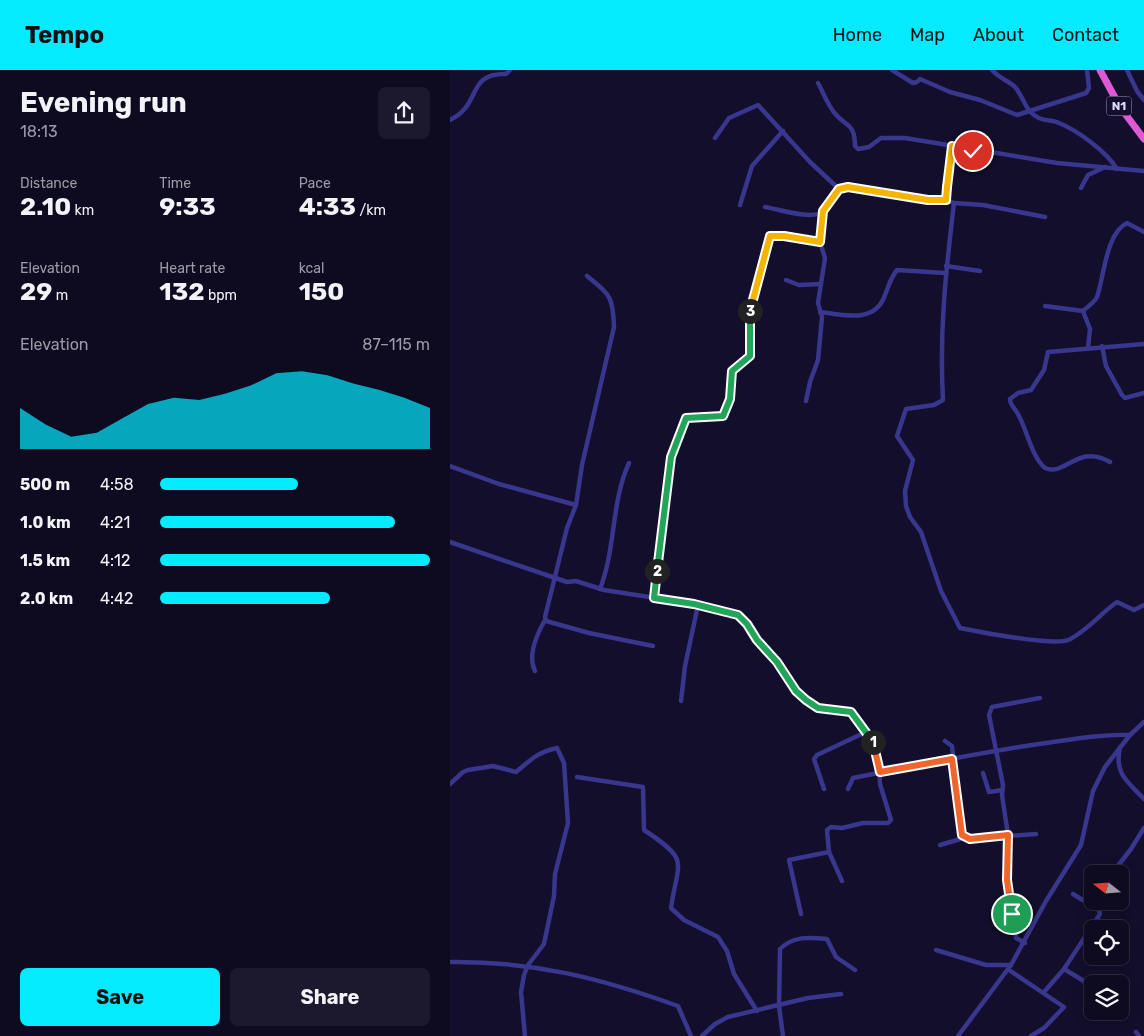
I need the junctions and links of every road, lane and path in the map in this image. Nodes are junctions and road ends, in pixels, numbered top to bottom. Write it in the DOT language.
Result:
graph roads {
  1 [pos="510,70"];
  2 [pos="892,70"];
  3 [pos="992,70"];
  4 [pos="1087,70"];
  5 [pos="1100,70"];
  6 [pos="1127,70"];
  7 [pos="818,82"];
  8 [pos="1144,100"];
  9 [pos="1030,111"];
  10 [pos="450,120"];
  11 [pos="783,131"];
  12 [pos="715,138"];
  13 [pos="1144,139"];
  14 [pos="952,146"];
  15 [pos="1107,167"];
  16 [pos="1117,168"];
  17 [pos="1144,171"];
  18 [pos="1081,188"];
  19 [pos="839,189"];
  20 [pos="946,200"];
  21 [pos="954,203"];
  22 [pos="740,205"];
  23 [pos="765,207"];
  24 [pos="823,211"];
  25 [pos="1045,217"];
  26 [pos="1144,232"];
  27 [pos="820,242"];
  28 [pos="946,266"];
  29 [pos="980,271"];
  30 [pos="945,273"];
  31 [pos="587,276"];
  32 [pos="786,280"];
  33 [pos="821,284"];
  34 [pos="1045,306"];
  35 [pos="1083,311"];
  36 [pos="820,312"];
  37 [pos="1144,344"];
  38 [pos="1102,346"];
  39 [pos="1088,348"];
  40 [pos="1144,393"];
  41 [pos="806,401"];
  42 [pos="1110,462"];
  43 [pos="629,463"];
  44 [pos="450,466"];
  45 [pos="576,505"];
  46 [pos="450,542"];
  47 [pos="555,579"];
  48 [pos="600,589"];
  49 [pos="654,598"];
  50 [pos="698,605"];
  51 [pos="1144,605"];
  52 [pos="545,620"];
  53 [pos="653,646"];
  54 [pos="535,672"];
  55 [pos="1040,698"];
  56 [pos="682,701"];
  57 [pos="1144,722"];
  58 [pos="866,732"];
  59 [pos="1130,734"];
  60 [pos="945,741"];
  61 [pos="1121,746"];
  62 [pos="995,751"];
  63 [pos="952,759"];
  64 [pos="880,772"];
  65 [pos="983,773"];
  66 [pos="577,777"];
  67 [pos="450,784"];
  68 [pos="824,789"];
  69 [pos="848,789"];
  70 [pos="1002,790"];
  71 [pos="1144,799"];
  72 [pos="1144,828"];
  73 [pos="1036,834"];
  74 [pos="1008,835"];
  75 [pos="964,838"];
  76 [pos="940,845"];
  77 [pos="829,852"];
  78 [pos="1119,865"];
  79 [pos="842,881"];
  80 [pos="1073,894"];
  81 [pos="801,914"];
  82 [pos="1024,943"];
  83 [pos="936,950"];
  84 [pos="450,962"];
  85 [pos="528,964"];
  86 [pos="1010,967"];
  87 [pos="1064,969"];
  88 [pos="855,970"];
  89 [pos="1084,981"];
  90 [pos="1044,992"];
  91 [pos="841,994"];
  92 [pos="778,1006"];
  93 [pos="756,1012"];
  94 [pos="525,1036"];
  95 [pos="691,1036"];
  96 [pos="702,1036"];
  97 [pos="783,1036"];
  98 [pos="958,1036"];
  99 [pos="1031,1036"];
  1 -- 10 [label="street"];
  2 -- 9 [label="street"];
  3 -- 9 [label="street"];
  4 -- 9 [label="street"];
  5 -- 13 [label="highway, N1"];
  6 -- 8 [label="street"];
  7 -- 14 [label="street"];
  9 -- 16 [label="street"];
  11 -- 12 [label="street"];
  11 -- 19 [label="street"];
  11 -- 22 [label="street"];
  14 -- 15 [label="street"];
  14 -- 20 [label="street"];
  15 -- 16 [label="street"];
  15 -- 18 [label="street"];
  16 -- 17 [label="street"];
  19 -- 20 [label="street"];
  19 -- 24 [label="street"];
  20 -- 21 [label="street"];
  21 -- 25 [label="street"];
  21 -- 28 [label="street"];
  23 -- 24 [label="street"];
  24 -- 27 [label="street"];
  26 -- 35 [label="street"];
  27 -- 33 [label="street"];
  27 -- 49 [label="street"];
  28 -- 29 [label="street"];
  28 -- 30 [label="street"];
  30 -- 36 [label="street"];
  30 -- 51 [label="street"];
  31 -- 45 [label="street"];
  32 -- 33 [label="street"];
  33 -- 36 [label="street"];
  34 -- 35 [label="street"];
  35 -- 39 [label="street"];
  36 -- 41 [label="street"];
  37 -- 38 [label="street"];
  38 -- 39 [label="street"];
  38 -- 40 [label="street"];
  39 -- 42 [label="street"];
  43 -- 48 [label="street"];
  44 -- 45 [label="street"];
  45 -- 47 [label="street"];
  46 -- 47 [label="street"];
  47 -- 48 [label="street"];
  47 -- 52 [label="street"];
  48 -- 49 [label="street"];
  49 -- 50 [label="street"];
  50 -- 56 [label="street"];
  50 -- 58 [label="street"];
  52 -- 53 [label="street"];
  52 -- 54 [label="street"];
  55 -- 62 [label="street"];
  57 -- 59 [label="street"];
  58 -- 64 [label="street"];
  58 -- 68 [label="street"];
  59 -- 61 [label="street"];
  59 -- 62 [label="street"];
  60 -- 63 [label="street"];
  61 -- 71 [label="street"];
  61 -- 82 [label="street"];
  62 -- 63 [label="street"];
  62 -- 70 [label="street"];
  63 -- 64 [label="street"];
  63 -- 75 [label="street"];
  64 -- 69 [label="street"];
  64 -- 77 [label="street"];
  65 -- 70 [label="street"];
  66 -- 93 [label="street"];
  67 -- 85 [label="street"];
  70 -- 74 [label="street"];
  72 -- 78 [label="street"];
  73 -- 74 [label="street"];
  74 -- 75 [label="street"];
  74 -- 82 [label="street"];
  75 -- 76 [label="street"];
  77 -- 79 [label="street"];
  77 -- 81 [label="street"];
  80 -- 87 [label="street"];
  82 -- 86 [label="street"];
  83 -- 86 [label="street"];
  84 -- 85 [label="street"];
  85 -- 94 [label="street"];
  85 -- 95 [label="street"];
  86 -- 90 [label="street"];
  86 -- 98 [label="street"];
  87 -- 89 [label="street"];
  87 -- 90 [label="street"];
  88 -- 92 [label="street"];
  90 -- 99 [label="street"];
  91 -- 92 [label="street"];
  92 -- 93 [label="street"];
  92 -- 97 [label="street"];
  93 -- 96 [label="street"];
}
